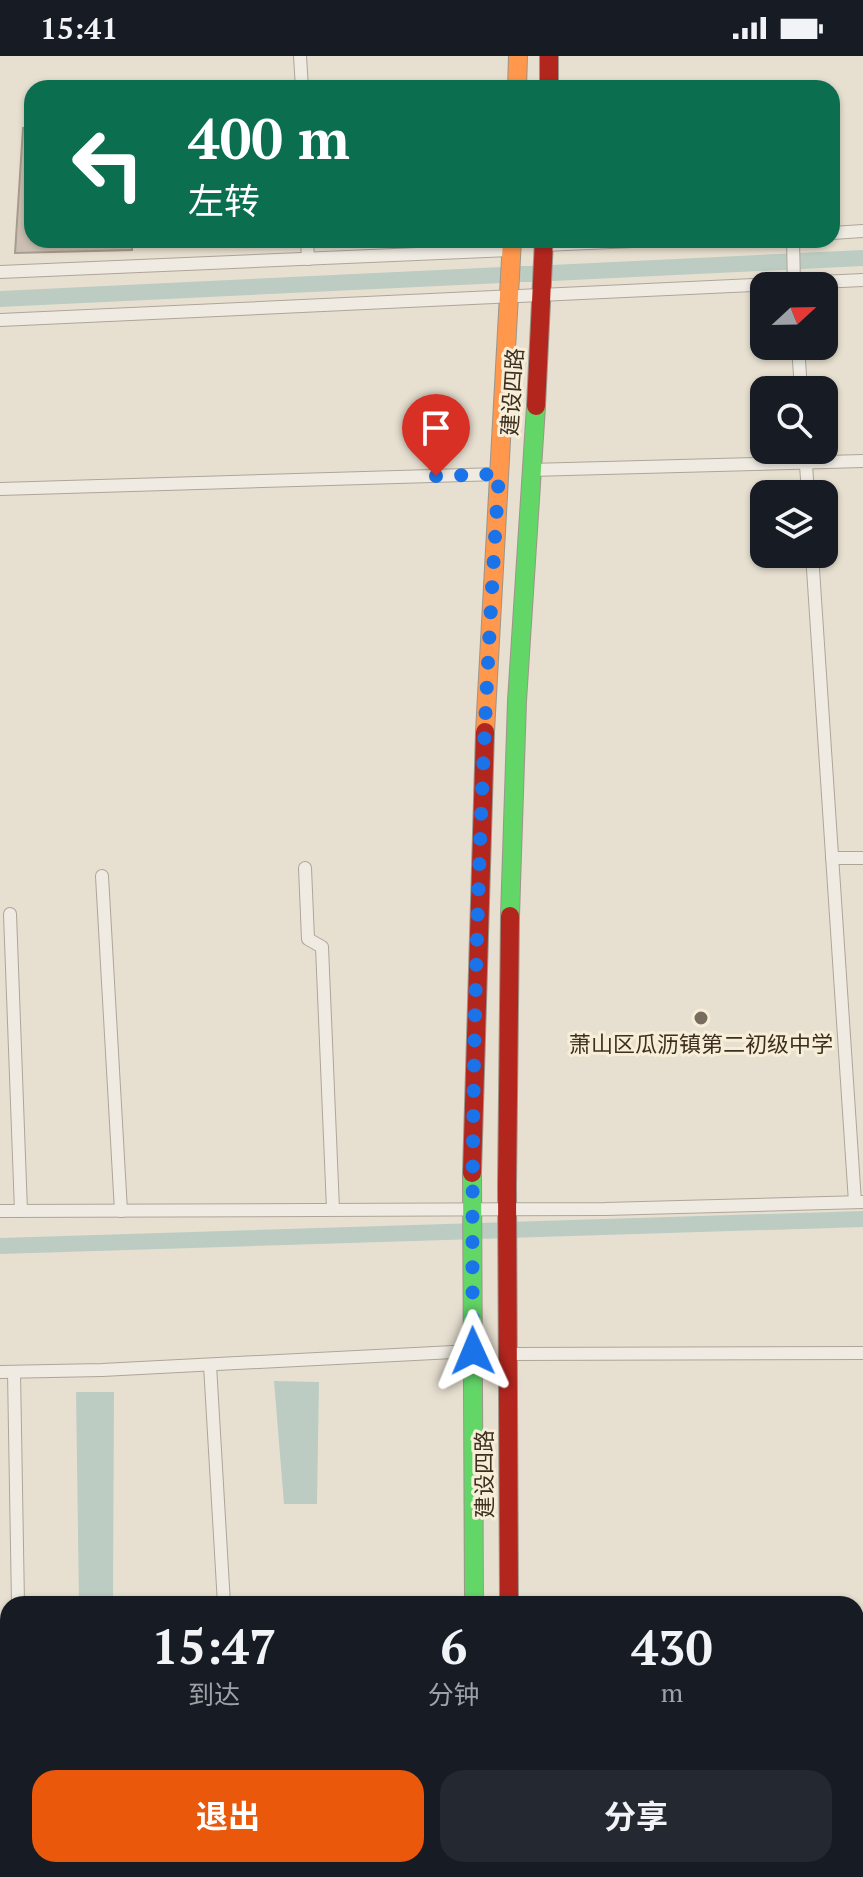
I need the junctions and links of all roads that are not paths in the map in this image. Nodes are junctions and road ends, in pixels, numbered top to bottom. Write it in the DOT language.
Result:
graph roads {
  1 [pos="300,56"];
  2 [pos="518,56"];
  3 [pos="549,56"];
  4 [pos="302,80"];
  5 [pos="517,80"];
  6 [pos="549,80"];
  7 [pos="863,231"];
  8 [pos="840,232"];
  9 [pos="307,248"];
  10 [pos="468,248"];
  11 [pos="512,248"];
  12 [pos="544,248"];
  13 [pos="793,248"];
  14 [pos="308,259"];
  15 [pos="0,272"];
  16 [pos="794,272"];
  17 [pos="863,280"];
  18 [pos="838,281"];
  19 [pos="750,286"];
  20 [pos="542,295"];
  21 [pos="510,297"];
  22 [pos="0,320"];
  23 [pos="863,461"];
  24 [pos="806,465"];
  25 [pos="530,470"];
  26 [pos="499,474"];
  27 [pos="807,480"];
  28 [pos="0,489"];
  29 [pos="813,568"];
  30 [pos="832,858"];
  31 [pos="863,858"];
  32 [pos="305,868"];
  33 [pos="102,876"];
  34 [pos="10,914"];
  35 [pos="859,1202"];
  36 [pos="333,1209"];
  37 [pos="0,1211"];
  38 [pos="21,1211"];
  39 [pos="121,1211"];
  40 [pos="473,1351"];
  41 [pos="863,1353"];
  42 [pos="508,1354"];
  43 [pos="210,1365"];
  44 [pos="7,1372"];
  45 [pos="18,1596"];
  46 [pos="224,1596"];
  47 [pos="474,1596"];
  48 [pos="509,1596"];
  1 -- 4 [label="street"];
  2 -- 5 [label="main road"];
  3 -- 6 [label="main road"];
  7 -- 8 [label="street"];
  9 -- 14 [label="street"];
  10 -- 14 [label="street"];
  11 -- 21 [label="main road, 建设四路"];
  12 -- 20 [label="main road, 建设四路"];
  13 -- 16 [label="street"];
  14 -- 15 [label="street"];
  17 -- 18 [label="street"];
  19 -- 20 [label="street"];
  20 -- 21 [label="street"];
  20 -- 25 [label="main road, 建设四路"];
  21 -- 22 [label="street"];
  21 -- 26 [label="main road, 建设四路"];
  23 -- 24 [label="street"];
  24 -- 25 [label="street"];
  24 -- 27 [label="street"];
  25 -- 42 [label="main road, 建设四路"];
  26 -- 28 [label="street"];
  26 -- 40 [label="main road, 建设四路"];
  29 -- 30 [label="street"];
  30 -- 31 [label="street"];
  30 -- 35 [label="street"];
  32 -- 36 [label="street"];
  33 -- 39 [label="street"];
  34 -- 38 [label="street"];
  35 -- 36 [label="street"];
  36 -- 39 [label="street"];
  37 -- 38 [label="street"];
  38 -- 39 [label="street"];
  40 -- 43 [label="street"];
  40 -- 47 [label="main road, 建设四路"];
  41 -- 42 [label="street"];
  42 -- 48 [label="main road, 建设四路"];
  43 -- 44 [label="street"];
  43 -- 46 [label="street"];
  44 -- 45 [label="street"];
}
